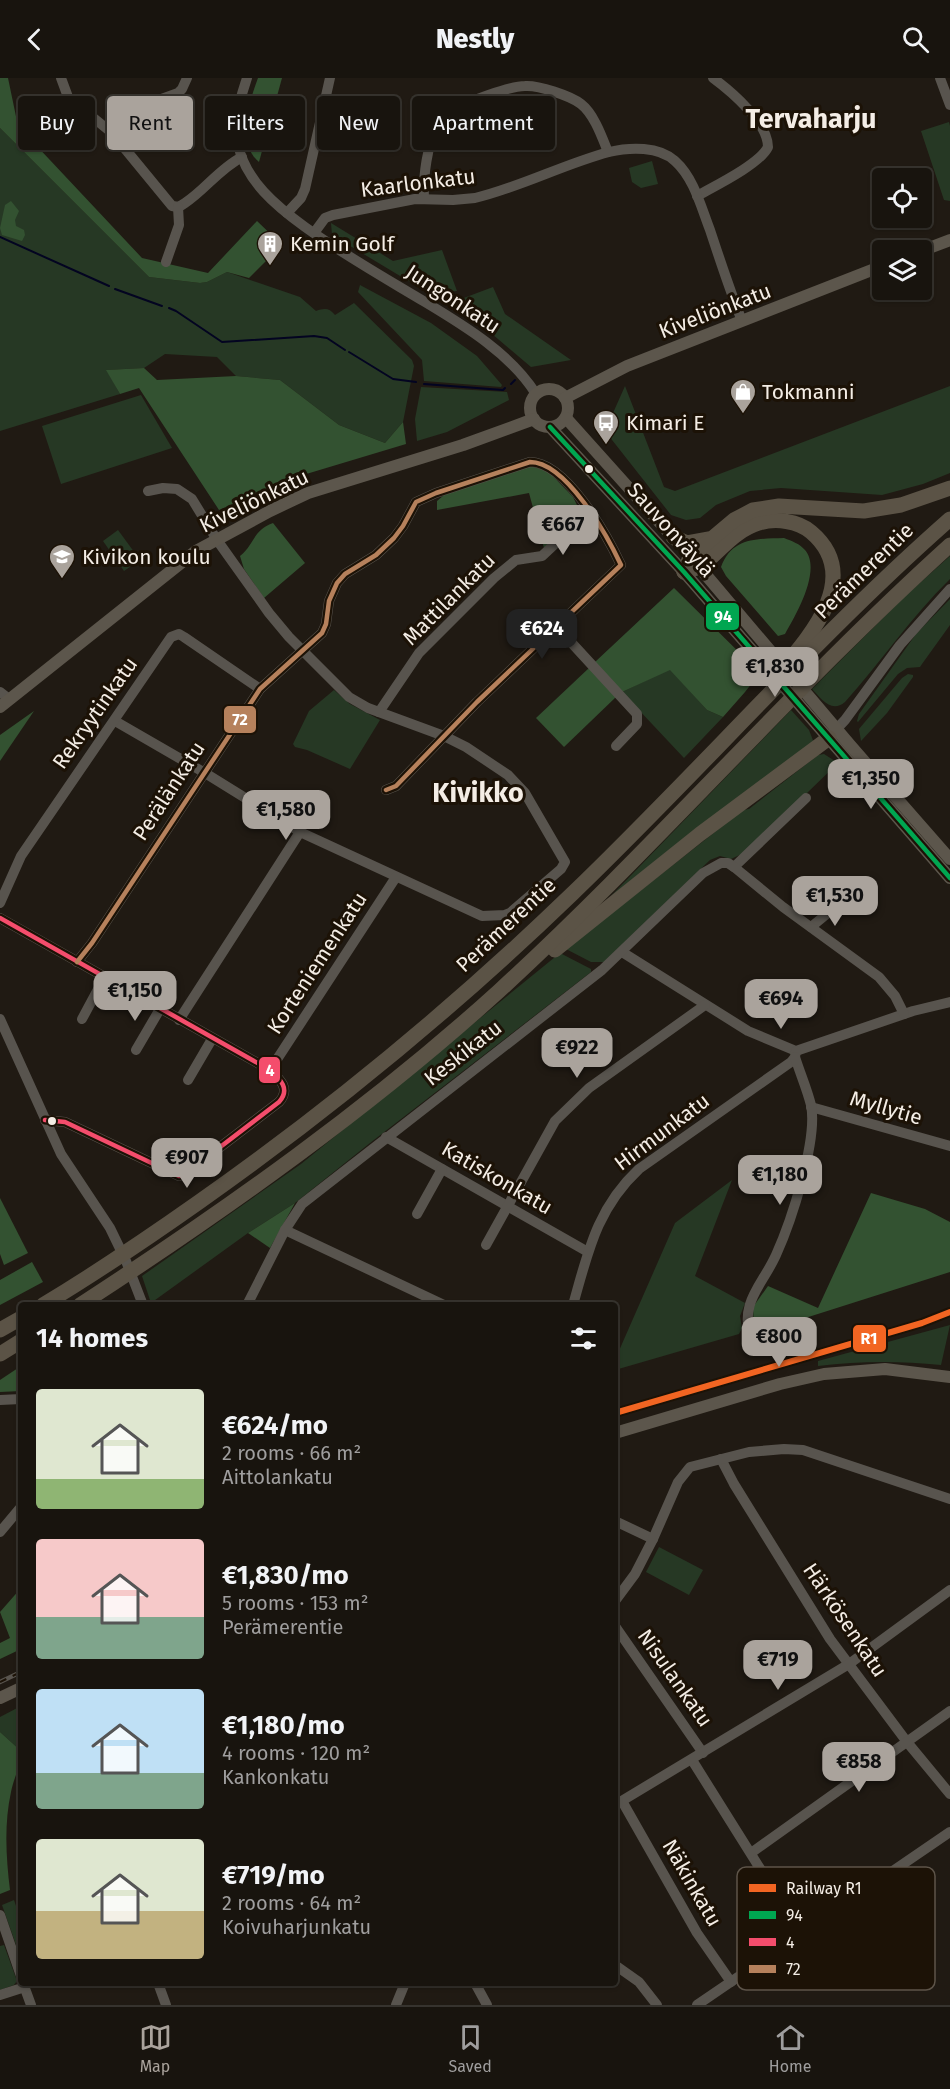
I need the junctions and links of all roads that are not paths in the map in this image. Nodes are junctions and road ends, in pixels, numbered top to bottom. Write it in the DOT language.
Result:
graph roads {
  1 [pos="60,78"];
  2 [pos="187,78"];
  3 [pos="248,78"];
  4 [pos="330,78"];
  5 [pos="713,78"];
  6 [pos="940,78"];
  7 [pos="170,96"];
  8 [pos="950,105"];
  9 [pos="107,129"];
  10 [pos="126,150"];
  11 [pos="608,152"];
  12 [pos="242,157"];
  13 [pos="697,196"];
  14 [pos="424,198"];
  15 [pos="178,207"];
  16 [pos="287,213"];
  17 [pos="314,234"];
  18 [pos="166,262"];
  19 [pos="872,270"];
  20 [pos="742,321"];
  21 [pos="536,394"];
  22 [pos="566,398"];
  23 [pos="566,418"];
  24 [pos="534,419"];
  25 [pos="550,427"];
  26 [pos="950,488"];
  27 [pos="148,491"];
  28 [pos="590,512"];
  29 [pos="950,519"];
  30 [pos="673,537"];
  31 [pos="712,538"];
  32 [pos="218,540"];
  33 [pos="950,545"];
  34 [pos="695,562"];
  35 [pos="684,572"];
  36 [pos="950,589"];
  37 [pos="557,627"];
  38 [pos="761,649"];
  39 [pos="302,650"];
  40 [pos="260,690"];
  41 [pos="3,699"];
  42 [pos="760,703"];
  43 [pos="379,712"];
  44 [pos="115,721"];
  45 [pos="833,734"];
  46 [pos="444,736"];
  47 [pos="616,746"];
  48 [pos="205,772"];
  49 [pos="386,790"];
  50 [pos="806,798"];
  51 [pos="300,832"];
  52 [pos="950,859"];
  53 [pos="734,867"];
  54 [pos="396,877"];
  55 [pos="950,878"];
  56 [pos="856,890"];
  57 [pos="0,903"];
  58 [pos="0,918"];
  59 [pos="811,927"];
  60 [pos="622,952"];
  61 [pos="76,962"];
  62 [pos="104,978"];
  63 [pos="500,990"];
  64 [pos="950,1002"];
  65 [pos="705,1005"];
  66 [pos="160,1009"];
  67 [pos="904,1014"];
  68 [pos="0,1019"];
  69 [pos="82,1019"];
  70 [pos="179,1020"];
  71 [pos="212,1039"];
  72 [pos="136,1050"];
  73 [pos="796,1054"];
  74 [pos="270,1070"];
  75 [pos="188,1080"];
  76 [pos="811,1107"];
  77 [pos="45,1120"];
  78 [pos="386,1137"];
  79 [pos="949,1143"];
  80 [pos="442,1169"];
  81 [pos="508,1208"];
  82 [pos="417,1214"];
  83 [pos="285,1230"];
  84 [pos="486,1245"];
  85 [pos="588,1252"];
  86 [pos="142,1300"];
  87 [pos="48,1302"];
  88 [pos="85,1302"];
  89 [pos="251,1302"];
  90 [pos="438,1302"];
  91 [pos="574,1302"];
  92 [pos="18,1320"];
  93 [pos="0,1330"];
  94 [pos="751,1339"];
  95 [pos="18,1343"];
  96 [pos="0,1354"];
  97 [pos="950,1377"];
  98 [pos="18,1399"];
  99 [pos="0,1400"];
  100 [pos="618,1432"];
  101 [pos="721,1459"];
  102 [pos="950,1498"];
  103 [pos="18,1511"];
  104 [pos="618,1522"];
  105 [pos="0,1532"];
  106 [pos="653,1539"];
  107 [pos="950,1590"];
  108 [pos="618,1597"];
  109 [pos="618,1630"];
  110 [pos="849,1664"];
  111 [pos="18,1689"];
  112 [pos="0,1698"];
  113 [pos="950,1711"];
  114 [pos="907,1742"];
  115 [pos="703,1753"];
  116 [pos="692,1760"];
  117 [pos="950,1794"];
  118 [pos="618,1803"];
  119 [pos="950,1832"];
  120 [pos="751,1853"];
  121 [pos="760,1867"];
  122 [pos="899,1867"];
  123 [pos="0,1915"];
  124 [pos="18,1967"];
  125 [pos="618,1967"];
  126 [pos="737,1978"];
  127 [pos="731,1982"];
  128 [pos="18,1985"];
  129 [pos="24,1986"];
  130 [pos="159,1986"];
  131 [pos="404,1986"];
  132 [pos="477,1986"];
  133 [pos="0,1995"];
  134 [pos="31,2005"];
  135 [pos="166,2005"];
  136 [pos="396,2005"];
  137 [pos="488,2005"];
  138 [pos="657,2005"];
  139 [pos="697,2005"];
  1 -- 9 [label="street"];
  2 -- 7 [label="street"];
  3 -- 12 [label="street, Jungonkatu"];
  4 -- 16 [label="street"];
  5 -- 13 [label="street"];
  6 -- 8 [label="street"];
  10 -- 15 [label="street"];
  11 -- 13 [label="street, Kaarlonkatu"];
  11 -- 14 [label="street, Kaarlonkatu"];
  11 -- 14 [label="street"];
  12 -- 15 [label="street"];
  12 -- 16 [label="street, Jungonkatu"];
  13 -- 20 [label="street, Kaarlonkatu"];
  14 -- 17 [label="street, Kaarlonkatu"];
  15 -- 18 [label="street"];
  16 -- 17 [label="street, Jungonkatu"];
  17 -- 21 [label="street, Jungonkatu"];
  19 -- 20 [label="main road, Kiveliönkatu"];
  20 -- 22 [label="main road, Kiveliönkatu"];
  21 -- 22 [label="main road"];
  21 -- 24 [label="main road"];
  22 -- 23 [label="main road"];
  23 -- 25 [label="main road"];
  23 -- 30 [label="main road, Sauvonväylä"];
  24 -- 25 [label="main road"];
  24 -- 32 [label="main road, Kiveliönkatu"];
  25 -- 35 [label="main road, Sauvonväylä"];
  26 -- 31 [label="highway"];
  27 -- 32 [label="street"];
  28 -- 37 [label="street"];
  28 -- 39 [label="street, Perälänkatu"];
  28 -- 43 [label="street, Mattilankatu"];
  29 -- 42 [label="highway, Perämerentie"];
  30 -- 31 [label="highway"];
  30 -- 34 [label="main road, Sauvonväylä"];
  31 -- 34 [label="highway"];
  32 -- 39 [label="street"];
  32 -- 41 [label="main road, Kiveliönkatu"];
  33 -- 63 [label="highway, Perämerentie"];
  34 -- 35 [label="highway"];
  34 -- 38 [label="main road, Sauvonväylä"];
  34 -- 42 [label="highway"];
  35 -- 38 [label="main road, Sauvonväylä"];
  36 -- 45 [label="street"];
  37 -- 46 [label="street"];
  37 -- 47 [label="street"];
  38 -- 45 [label="main road, Sauvonväylä"];
  38 -- 45 [label="main road, Sauvonväylä"];
  39 -- 40 [label="street, Perälänkatu"];
  39 -- 43 [label="street"];
  40 -- 44 [label="street, Rekryytinkatu"];
  40 -- 48 [label="street, Perälänkatu"];
  42 -- 87 [label="highway, Perämerentie"];
  43 -- 46 [label="street"];
  44 -- 48 [label="street"];
  44 -- 57 [label="street, Rekryytinkatu"];
  45 -- 52 [label="main road, Sauvonväylä"];
  45 -- 55 [label="main road, Sauvonväylä"];
  45 -- 63 [label="highway"];
  46 -- 49 [label="street"];
  46 -- 54 [label="street"];
  48 -- 51 [label="street"];
  48 -- 61 [label="street, Perälänkatu"];
  50 -- 53 [label="street"];
  51 -- 54 [label="street"];
  51 -- 70 [label="street"];
  53 -- 59 [label="street"];
  53 -- 60 [label="street, Keskikatu"];
  54 -- 74 [label="street, Korteniemenkatu"];
  56 -- 59 [label="street"];
  58 -- 61 [label="street"];
  59 -- 67 [label="street"];
  60 -- 65 [label="street"];
  60 -- 78 [label="street, Keskikatu"];
  61 -- 62 [label="street"];
  62 -- 66 [label="street"];
  62 -- 69 [label="street"];
  63 -- 88 [label="highway, Perämerentie"];
  64 -- 67 [label="street"];
  65 -- 73 [label="street"];
  65 -- 81 [label="street"];
  66 -- 70 [label="street"];
  66 -- 72 [label="street"];
  67 -- 73 [label="street"];
  68 -- 77 [label="street"];
  70 -- 71 [label="street"];
  71 -- 74 [label="street"];
  71 -- 75 [label="street"];
  73 -- 76 [label="street"];
  73 -- 85 [label="street, Hirmunkatu"];
  74 -- 77 [label="street"];
  76 -- 79 [label="street, Myllytie"];
  76 -- 94 [label="street"];
  77 -- 86 [label="street"];
  78 -- 80 [label="street, Katiskonkatu"];
  78 -- 83 [label="street, Keskikatu"];
  80 -- 81 [label="street, Katiskonkatu"];
  80 -- 82 [label="street"];
  81 -- 84 [label="street"];
  81 -- 85 [label="street, Katiskonkatu"];
  83 -- 89 [label="street, Keskikatu"];
  83 -- 90 [label="street"];
  85 -- 91 [label="street, Hirmunkatu"];
  92 -- 93 [label="highway"];
  95 -- 96 [label="highway"];
  97 -- 100 [label="main road"];
  98 -- 99 [label="street"];
  101 -- 102 [label="street"];
  101 -- 106 [label="street"];
  101 -- 110 [label="street, Härkösenkatu"];
  103 -- 105 [label="street"];
  104 -- 106 [label="street"];
  106 -- 108 [label="street"];
  107 -- 110 [label="street"];
  109 -- 115 [label="street, Nisulankatu"];
  110 -- 114 [label="street, Härkösenkatu"];
  110 -- 115 [label="street"];
  111 -- 112 [label="main road"];
  113 -- 114 [label="street"];
  114 -- 117 [label="street, Härkösenkatu"];
  114 -- 120 [label="street"];
  115 -- 116 [label="street"];
  116 -- 118 [label="street"];
  116 -- 120 [label="street"];
  118 -- 127 [label="street, Näkinkatu"];
  119 -- 122 [label="street"];
  120 -- 121 [label="street"];
  123 -- 124 [label="street"];
  125 -- 138 [label="street"];
  126 -- 127 [label="street"];
  127 -- 139 [label="street"];
  128 -- 133 [label="street"];
  129 -- 134 [label="street"];
  130 -- 135 [label="street"];
  131 -- 136 [label="street"];
  132 -- 137 [label="street"];
}
